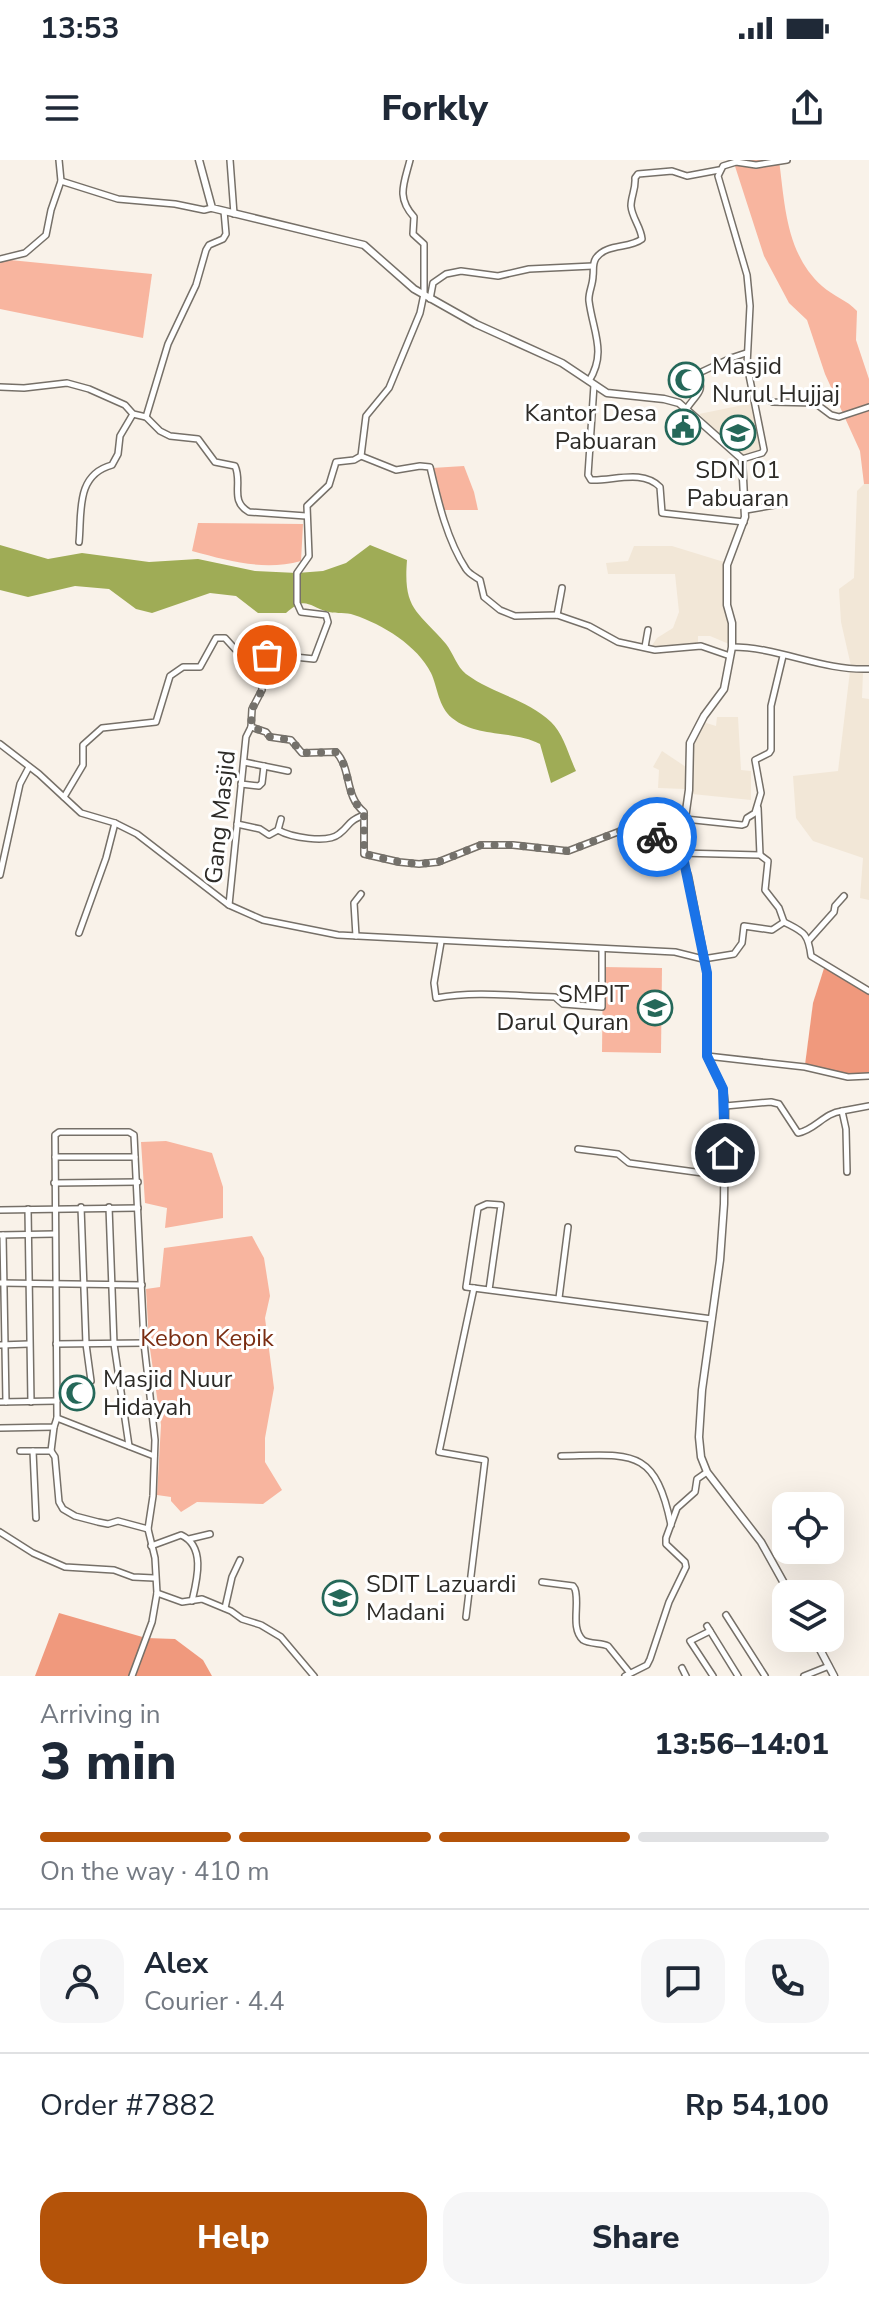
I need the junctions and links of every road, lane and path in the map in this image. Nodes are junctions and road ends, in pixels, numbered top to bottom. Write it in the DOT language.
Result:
graph roads {
  1 [pos="59,160"];
  2 [pos="199,160"];
  3 [pos="230,160"];
  4 [pos="410,160"];
  5 [pos="787,160"];
  6 [pos="719,170"];
  7 [pos="61,181"];
  8 [pos="212,208"];
  9 [pos="224,211"];
  10 [pos="234,214"];
  11 [pos="0,259"];
  12 [pos="593,266"];
  13 [pos="427,296"];
  14 [pos="746,353"];
  15 [pos="592,383"];
  16 [pos="0,387"];
  17 [pos="753,393"];
  18 [pos="869,407"];
  19 [pos="687,408"];
  20 [pos="133,414"];
  21 [pos="146,417"];
  22 [pos="361,456"];
  23 [pos="742,459"];
  24 [pos="786,503"];
  25 [pos="746,510"];
  26 [pos="306,516"];
  27 [pos="744,522"];
  28 [pos="79,542"];
  29 [pos="562,588"];
  30 [pos="557,615"];
  31 [pos="648,630"];
  32 [pos="645,647"];
  33 [pos="732,647"];
  34 [pos="730,656"];
  35 [pos="783,656"];
  36 [pos="261,657"];
  37 [pos="869,669"];
  38 [pos="251,727"];
  39 [pos="0,744"];
  40 [pos="244,762"];
  41 [pos="264,766"];
  42 [pos="29,767"];
  43 [pos="288,771"];
  44 [pos="241,784"];
  45 [pos="64,797"];
  46 [pos="758,805"];
  47 [pos="364,815"];
  48 [pos="281,819"];
  49 [pos="685,819"];
  50 [pos="115,823"];
  51 [pos="237,824"];
  52 [pos="278,830"];
  53 [pos="681,850"];
  54 [pos="760,855"];
  55 [pos="0,875"];
  56 [pos="361,894"];
  57 [pos="844,896"];
  58 [pos="229,905"];
  59 [pos="784,922"];
  60 [pos="79,933"];
  61 [pos="356,936"];
  62 [pos="809,940"];
  63 [pos="441,942"];
  64 [pos="602,949"];
  65 [pos="703,959"];
  66 [pos="869,991"];
  67 [pos="707,1056"];
  68 [pos="869,1076"];
  69 [pos="725,1106"];
  70 [pos="869,1106"];
  71 [pos="842,1111"];
  72 [pos="578,1149"];
  73 [pos="55,1157"];
  74 [pos="135,1157"];
  75 [pos="847,1172"];
  76 [pos="725,1176"];
  77 [pos="138,1182"];
  78 [pos="54,1183"];
  79 [pos="81,1207"];
  80 [pos="109,1207"];
  81 [pos="55,1208"];
  82 [pos="138,1208"];
  83 [pos="28,1209"];
  84 [pos="0,1210"];
  85 [pos="568,1227"];
  86 [pos="55,1234"];
  87 [pos="2,1235"];
  88 [pos="28,1235"];
  89 [pos="2,1283"];
  90 [pos="30,1283"];
  91 [pos="56,1284"];
  92 [pos="84,1285"];
  93 [pos="113,1285"];
  94 [pos="142,1285"];
  95 [pos="474,1288"];
  96 [pos="489,1290"];
  97 [pos="559,1298"];
  98 [pos="712,1319"];
  99 [pos="144,1343"];
  100 [pos="29,1344"];
  101 [pos="56,1344"];
  102 [pos="86,1344"];
  103 [pos="114,1344"];
  104 [pos="2,1345"];
  105 [pos="91,1381"];
  106 [pos="57,1401"];
  107 [pos="3,1402"];
  108 [pos="31,1402"];
  109 [pos="57,1418"];
  110 [pos="54,1427"];
  111 [pos="0,1428"];
  112 [pos="129,1446"];
  113 [pos="20,1451"];
  114 [pos="33,1451"];
  115 [pos="51,1451"];
  116 [pos="154,1456"];
  117 [pos="561,1456"];
  118 [pos="707,1472"];
  119 [pos="36,1518"];
  120 [pos="671,1526"];
  121 [pos="148,1529"];
  122 [pos="0,1532"];
  123 [pos="210,1534"];
  124 [pos="189,1539"];
  125 [pos="151,1546"];
  126 [pos="240,1560"];
  127 [pos="154,1578"];
  128 [pos="782,1580"];
  129 [pos="542,1582"];
  130 [pos="157,1593"];
  131 [pos="192,1602"];
  132 [pos="225,1608"];
  133 [pos="726,1615"];
  134 [pos="466,1617"];
  135 [pos="822,1652"];
  136 [pos="829,1666"];
  137 [pos="682,1668"];
  138 [pos="627,1674"];
  139 [pos="132,1676"];
  140 [pos="314,1676"];
  141 [pos="686,1676"];
  142 [pos="713,1676"];
  143 [pos="738,1676"];
  144 [pos="765,1676"];
  145 [pos="804,1676"];
  146 [pos="834,1676"];
  1 -- 7 [label="street"];
  2 -- 8 [label="street"];
  3 -- 10 [label="street"];
  4 -- 13 [label="street"];
  5 -- 6 [label="street"];
  6 -- 12 [label="street"];
  6 -- 14 [label="street"];
  7 -- 8 [label="street"];
  7 -- 11 [label="street"];
  8 -- 9 [label="street"];
  9 -- 10 [label="street"];
  9 -- 21 [label="street"];
  10 -- 13 [label="street"];
  12 -- 13 [label="street"];
  12 -- 15 [label="street"];
  13 -- 15 [label="street"];
  13 -- 22 [label="street"];
  14 -- 17 [label="street"];
  14 -- 19 [label="street"];
  15 -- 19 [label="street"];
  15 -- 27 [label="street"];
  16 -- 20 [label="street"];
  17 -- 18 [label="street"];
  17 -- 23 [label="street"];
  19 -- 23 [label="street"];
  20 -- 21 [label="street"];
  20 -- 28 [label="street"];
  21 -- 26 [label="street"];
  22 -- 26 [label="street"];
  22 -- 30 [label="street"];
  23 -- 25 [label="street"];
  24 -- 25 [label="street"];
  25 -- 27 [label="street"];
  26 -- 36 [label="street"];
  27 -- 33 [label="street"];
  29 -- 30 [label="street"];
  30 -- 32 [label="street"];
  31 -- 32 [label="street"];
  32 -- 34 [label="street"];
  33 -- 34 [label="street"];
  33 -- 35 [label="street"];
  34 -- 49 [label="street"];
  35 -- 37 [label="street"];
  35 -- 46 [label="street"];
  36 -- 38 [label="street, Gang Masjid"];
  36 -- 45 [label="street"];
  38 -- 40 [label="street, Gang Masjid"];
  38 -- 47 [label="street"];
  39 -- 42 [label="street"];
  40 -- 41 [label="street"];
  40 -- 44 [label="street, Gang Masjid"];
  41 -- 43 [label="street"];
  41 -- 44 [label="street"];
  42 -- 45 [label="street"];
  42 -- 55 [label="street"];
  44 -- 51 [label="street, Gang Masjid"];
  45 -- 50 [label="street"];
  46 -- 49 [label="street"];
  46 -- 54 [label="street"];
  47 -- 52 [label="street"];
  47 -- 53 [label="street"];
  48 -- 52 [label="street"];
  49 -- 53 [label="street"];
  50 -- 58 [label="street"];
  50 -- 60 [label="street"];
  51 -- 52 [label="street"];
  51 -- 58 [label="street, Gang Masjid"];
  53 -- 54 [label="street"];
  53 -- 65 [label="street"];
  54 -- 59 [label="street"];
  56 -- 61 [label="street"];
  57 -- 62 [label="street"];
  58 -- 61 [label="street"];
  59 -- 62 [label="street"];
  59 -- 65 [label="street"];
  61 -- 63 [label="street"];
  62 -- 66 [label="street"];
  63 -- 64 [label="street"];
  63 -- 64 [label="street"];
  64 -- 65 [label="street"];
  65 -- 67 [label="street"];
  67 -- 68 [label="street"];
  67 -- 69 [label="street"];
  69 -- 71 [label="street"];
  69 -- 76 [label="street"];
  70 -- 71 [label="street"];
  71 -- 75 [label="street"];
  72 -- 76 [label="street"];
  73 -- 74 [label="street"];
  73 -- 74 [label="street"];
  73 -- 78 [label="street"];
  74 -- 77 [label="street"];
  76 -- 98 [label="street"];
  77 -- 78 [label="street"];
  77 -- 82 [label="street"];
  78 -- 81 [label="street"];
  79 -- 80 [label="street"];
  79 -- 81 [label="street"];
  79 -- 92 [label="street"];
  80 -- 82 [label="street"];
  80 -- 93 [label="street"];
  81 -- 83 [label="street"];
  81 -- 86 [label="street"];
  82 -- 94 [label="street"];
  83 -- 84 [label="street"];
  83 -- 88 [label="street"];
  85 -- 97 [label="street"];
  86 -- 88 [label="street"];
  86 -- 91 [label="street"];
  87 -- 88 [label="street"];
  87 -- 89 [label="street"];
  88 -- 90 [label="street"];
  89 -- 90 [label="street"];
  89 -- 104 [label="street"];
  90 -- 91 [label="street"];
  90 -- 100 [label="street"];
  91 -- 92 [label="street"];
  91 -- 101 [label="street"];
  92 -- 93 [label="street"];
  92 -- 102 [label="street"];
  93 -- 94 [label="street"];
  93 -- 103 [label="street"];
  94 -- 99 [label="street"];
  95 -- 96 [label="street"];
  95 -- 96 [label="street"];
  95 -- 134 [label="street"];
  96 -- 97 [label="street"];
  97 -- 98 [label="street"];
  98 -- 118 [label="street"];
  99 -- 103 [label="street"];
  99 -- 116 [label="street"];
  100 -- 104 [label="street"];
  100 -- 108 [label="street"];
  101 -- 102 [label="street"];
  101 -- 106 [label="street"];
  102 -- 103 [label="street"];
  102 -- 105 [label="street"];
  103 -- 112 [label="street"];
  104 -- 107 [label="street"];
  106 -- 108 [label="street"];
  106 -- 109 [label="street"];
  107 -- 108 [label="street"];
  109 -- 110 [label="street"];
  109 -- 112 [label="street"];
  110 -- 111 [label="street"];
  110 -- 115 [label="street"];
  112 -- 116 [label="street"];
  113 -- 114 [label="street"];
  114 -- 115 [label="street"];
  114 -- 119 [label="street"];
  115 -- 121 [label="street"];
  116 -- 121 [label="street"];
  117 -- 120 [label="street"];
  118 -- 120 [label="street"];
  118 -- 128 [label="street"];
  120 -- 138 [label="street"];
  121 -- 125 [label="street"];
  122 -- 127 [label="street"];
  123 -- 124 [label="street"];
  124 -- 125 [label="street"];
  124 -- 131 [label="street"];
  125 -- 127 [label="street"];
  126 -- 132 [label="street"];
  127 -- 130 [label="street"];
  129 -- 138 [label="street"];
  130 -- 131 [label="street"];
  130 -- 139 [label="street"];
  131 -- 132 [label="street"];
  132 -- 140 [label="street"];
  133 -- 144 [label="street"];
  135 -- 136 [label="street"];
  136 -- 145 [label="street"];
  136 -- 146 [label="street"];
  137 -- 141 [label="street"];
  142 -- 143 [label="street"];
}
